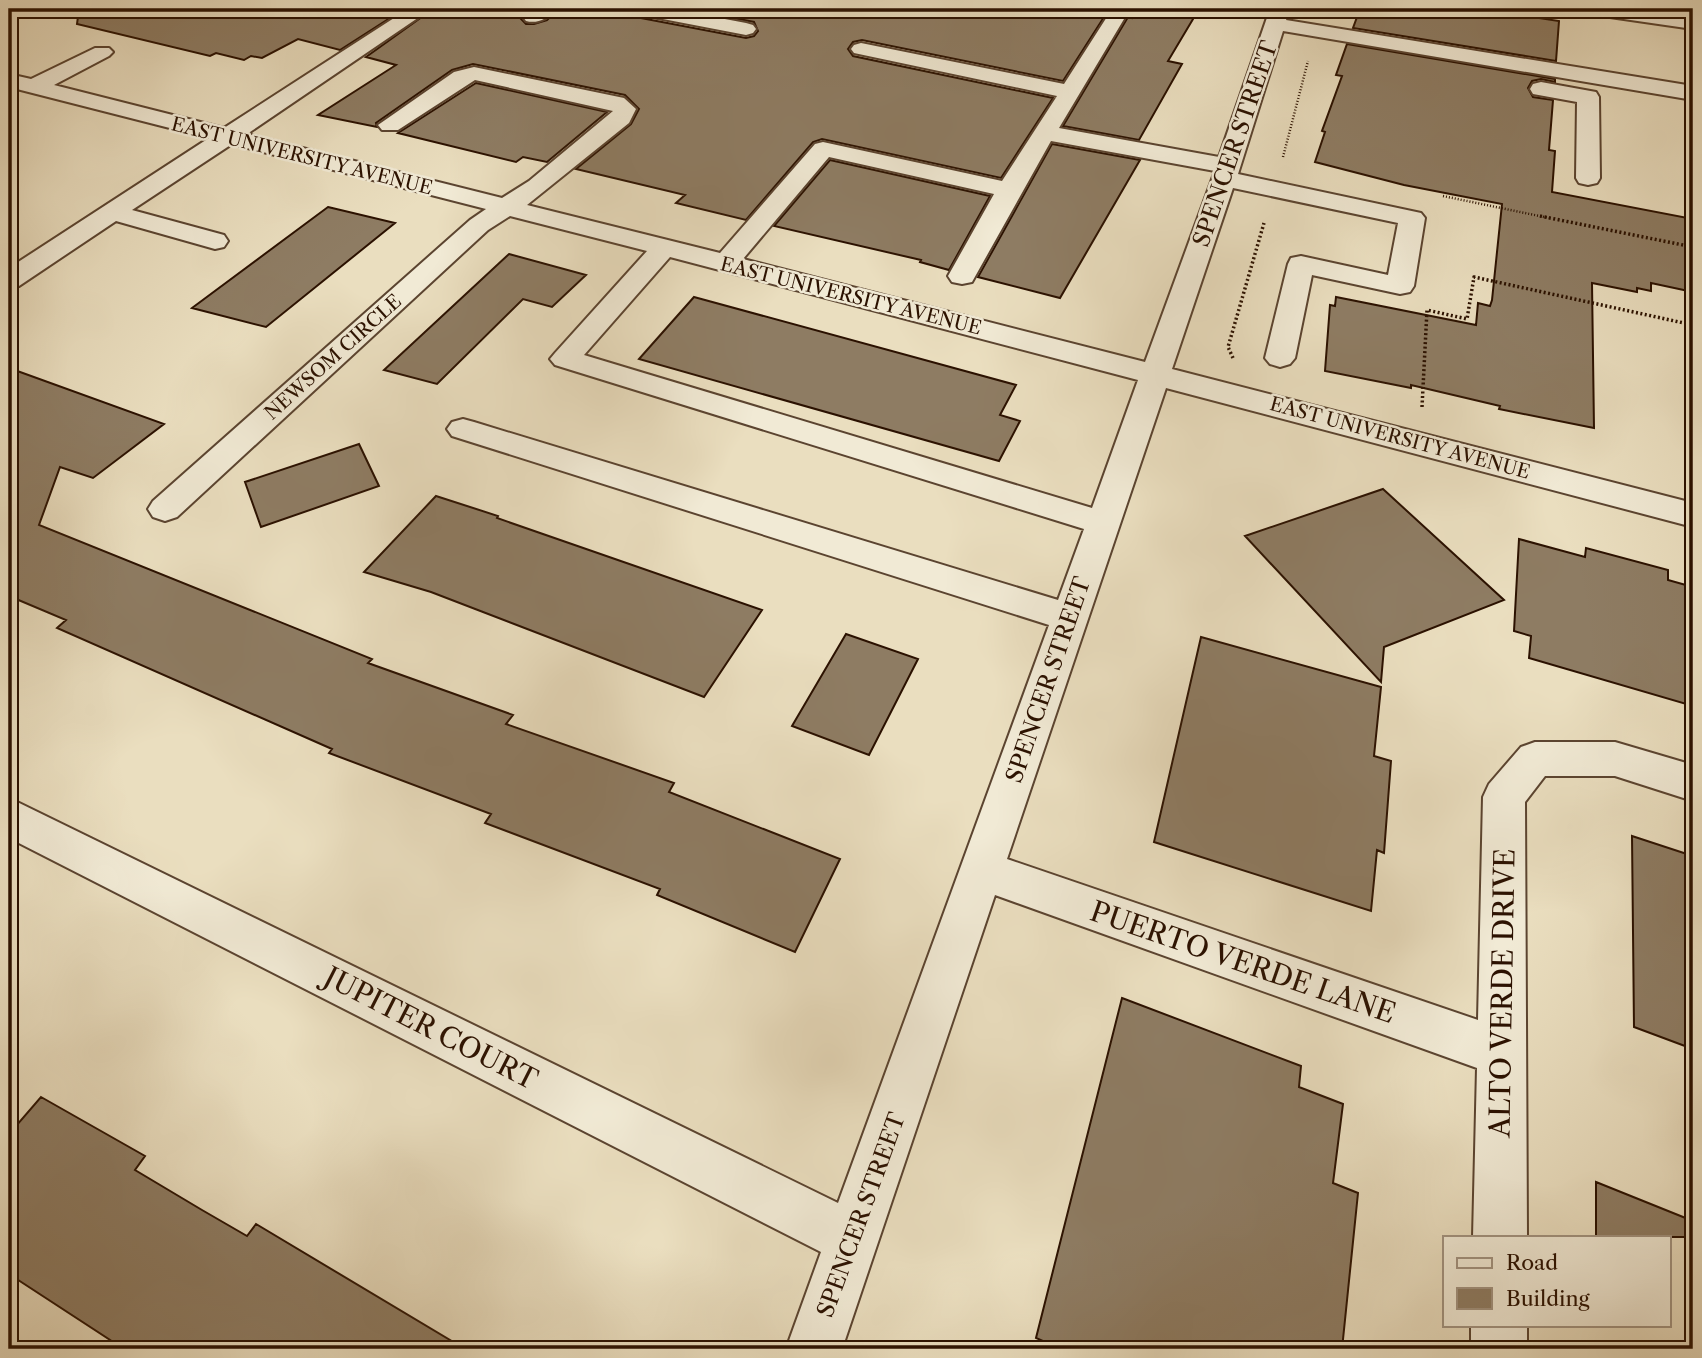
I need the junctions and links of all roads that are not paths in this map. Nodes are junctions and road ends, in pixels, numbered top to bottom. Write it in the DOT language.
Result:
graph roads {
  1 [pos="421,9"];
  2 [pos="642,9"];
  3 [pos="1120,9"];
  4 [pos="1595,9"];
  5 [pos="1662,14"];
  6 [pos="1693,23"];
  7 [pos="1275,24"];
  8 [pos="746,29"];
  9 [pos="861,48"];
  10 [pos="102,52"];
  11 [pos="9,80"];
  12 [pos="34,86"];
  13 [pos="1071,92"];
  14 [pos="1693,93"];
  15 [pos="390,125"];
  16 [pos="1045,133"];
  17 [pos="227,136"];
  18 [pos="1227,172"];
  19 [pos="1588,178"];
  20 [pos="1009,190"];
  21 [pos="503,208"];
  22 [pos="111,212"];
  23 [pos="215,242"];
  24 [pos="663,249"];
  25 [pos="726,263"];
  26 [pos="962,276"];
  27 [pos="9,280"];
  28 [pos="1280,358"];
  29 [pos="1155,374"];
  30 [pos="463,429"];
  31 [pos="165,509"];
  32 [pos="1693,515"];
  33 [pos="1103,523"];
  34 [pos="1068,617"];
  35 [pos="1693,783"];
  36 [pos="9,817"];
  37 [pos="984,871"];
  38 [pos="1502,1053"];
  39 [pos="1500,1236"];
  40 [pos="853,1239"];
  41 [pos="1499,1326"];
  42 [pos="814,1349"];
  43 [pos="1499,1349"];
  1 -- 17 [label="street"];
  2 -- 8 [label="street"];
  3 -- 13 [label="street"];
  4 -- 5 [label="street"];
  5 -- 6 [label="street"];
  7 -- 14 [label="street"];
  7 -- 18 [label="street, SPENCER STREET"];
  7 -- 19 [label="street"];
  9 -- 13 [label="street"];
  10 -- 12 [label="street"];
  11 -- 12 [label="street, EAST UNIVERSITY AVENUE"];
  12 -- 17 [label="street, EAST UNIVERSITY AVENUE"];
  13 -- 16 [label="street"];
  15 -- 21 [label="street, NEWSOM CIRCLE"];
  16 -- 18 [label="street"];
  16 -- 20 [label="street"];
  17 -- 21 [label="street, EAST UNIVERSITY AVENUE"];
  17 -- 22 [label="street"];
  18 -- 28 [label="street"];
  18 -- 29 [label="street, SPENCER STREET"];
  20 -- 25 [label="street"];
  20 -- 26 [label="street"];
  21 -- 24 [label="street, EAST UNIVERSITY AVENUE"];
  21 -- 31 [label="street, NEWSOM CIRCLE"];
  22 -- 23 [label="street"];
  22 -- 27 [label="street"];
  24 -- 25 [label="street, EAST UNIVERSITY AVENUE"];
  24 -- 33 [label="street"];
  25 -- 29 [label="street, EAST UNIVERSITY AVENUE"];
  29 -- 32 [label="street, EAST UNIVERSITY AVENUE"];
  29 -- 33 [label="street, SPENCER STREET"];
  30 -- 34 [label="street"];
  33 -- 34 [label="street, SPENCER STREET"];
  34 -- 37 [label="street, SPENCER STREET"];
  35 -- 38 [label="street, ALTO VERDE DRIVE"];
  36 -- 40 [label="street, JUPITER COURT"];
  37 -- 38 [label="street, PUERTO VERDE LANE"];
  37 -- 40 [label="street, SPENCER STREET"];
  38 -- 39 [label="street, ALTO VERDE DRIVE"];
  40 -- 42 [label="street, SPENCER STREET"];
  41 -- 43 [label="street"];
}
